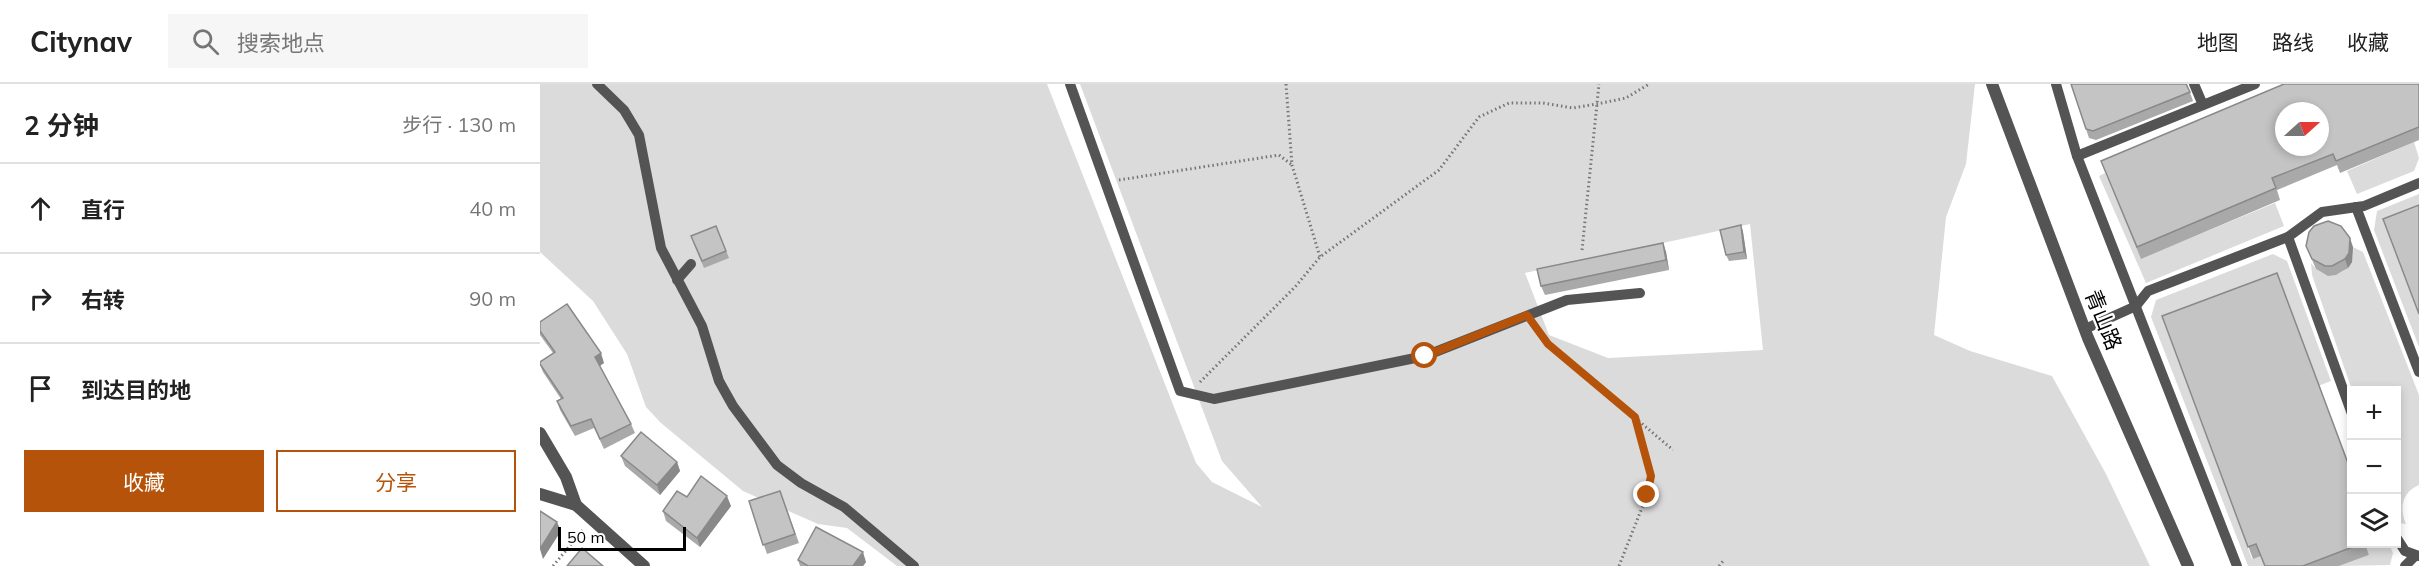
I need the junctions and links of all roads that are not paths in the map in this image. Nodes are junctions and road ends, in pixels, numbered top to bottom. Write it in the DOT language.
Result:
graph roads {
  1 [pos="597,84"];
  2 [pos="1070,84"];
  3 [pos="1992,84"];
  4 [pos="2056,84"];
  5 [pos="2194,84"];
  6 [pos="2255,84"];
  7 [pos="2203,105"];
  8 [pos="2077,156"];
  9 [pos="2419,183"];
  10 [pos="2356,207"];
  11 [pos="2288,237"];
  12 [pos="691,264"];
  13 [pos="677,280"];
  14 [pos="1640,292"];
  15 [pos="2136,306"];
  16 [pos="2085,328"];
  17 [pos="2419,372"];
  18 [pos="2347,400"];
  19 [pos="540,434"];
  20 [pos="540,494"];
  21 [pos="576,504"];
  22 [pos="2401,544"];
  23 [pos="2417,556"];
  24 [pos="644,566"];
  25 [pos="914,566"];
  26 [pos="2188,566"];
  27 [pos="2237,566"];
  28 [pos="2404,566"];
  1 -- 13 [label="lane"];
  2 -- 14 [label="lane"];
  3 -- 16 [label="street, 青山路"];
  4 -- 8 [label="lane"];
  5 -- 7 [label="lane"];
  6 -- 7 [label="lane"];
  7 -- 8 [label="lane"];
  8 -- 15 [label="lane"];
  9 -- 10 [label="lane"];
  10 -- 11 [label="lane"];
  10 -- 17 [label="lane"];
  11 -- 15 [label="lane"];
  11 -- 18 [label="lane"];
  12 -- 13 [label="lane"];
  13 -- 25 [label="lane"];
  15 -- 16 [label="lane"];
  15 -- 27 [label="lane"];
  16 -- 26 [label="street, 青山路"];
  19 -- 21 [label="street"];
  20 -- 21 [label="street"];
  21 -- 24 [label="street"];
  22 -- 23 [label="lane"];
  23 -- 28 [label="lane"];
}
